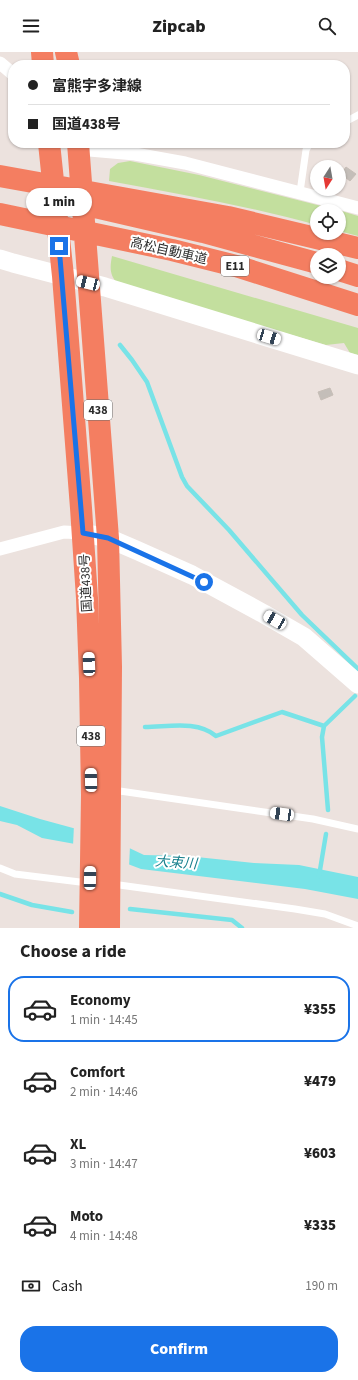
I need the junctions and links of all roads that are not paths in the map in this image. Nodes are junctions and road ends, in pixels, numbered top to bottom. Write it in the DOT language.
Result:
graph roads {
  1 [pos="0,62"];
  2 [pos="8,69"];
  3 [pos="49,148"];
  4 [pos="78,148"];
  5 [pos="92,148"];
  6 [pos="307,148"];
  7 [pos="0,176"];
  8 [pos="0,187"];
  9 [pos="300,192"];
  10 [pos="106,202"];
  11 [pos="358,208"];
  12 [pos="0,214"];
  13 [pos="358,248"];
  14 [pos="0,259"];
  15 [pos="310,261"];
  16 [pos="346,272"];
  17 [pos="62,276"];
  18 [pos="358,276"];
  19 [pos="88,283"];
  20 [pos="324,293"];
  21 [pos="358,305"];
  22 [pos="358,311"];
  23 [pos="358,365"];
  24 [pos="83,533"];
  25 [pos="108,538"];
  26 [pos="0,549"];
  27 [pos="358,684"];
  28 [pos="104,793"];
  29 [pos="358,829"];
  30 [pos="0,868"];
  31 [pos="100,881"];
  32 [pos="358,926"];
  33 [pos="90,928"];
  34 [pos="109,928"];
  1 -- 2 [label="street"];
  3 -- 17 [label="highway, 国道438号 / 438"];
  4 -- 19 [label="highway, 国道438号 / 438"];
  5 -- 9 [label="street"];
  6 -- 9 [label="lane"];
  7 -- 10 [label="highway"];
  8 -- 10 [label="highway, 高松自動車道 / E11"];
  9 -- 11 [label="street"];
  10 -- 13 [label="highway"];
  10 -- 15 [label="highway, 高松自動車道 / E11"];
  12 -- 20 [label="highway, 高松自動車道 / E11"];
  14 -- 17 [label="main road"];
  16 -- 18 [label="highway"];
  17 -- 19 [label="main road"];
  17 -- 24 [label="highway, 国道438号 / 438"];
  19 -- 23 [label="main road"];
  19 -- 25 [label="highway, 国道438号 / 438"];
  20 -- 21 [label="highway, 高松自動車道 / E11"];
  20 -- 22 [label="highway"];
  24 -- 25 [label="main road"];
  24 -- 26 [label="street"];
  24 -- 28 [label="highway, 国道438号 / 438"];
  25 -- 27 [label="main road"];
  25 -- 28 [label="highway, 国道438号 / 438"];
  28 -- 29 [label="lane"];
  28 -- 31 [label="highway, 国道438号 / 438"];
  30 -- 31 [label="lane"];
  31 -- 32 [label="lane"];
  31 -- 33 [label="highway, 国道438号 / 438"];
  31 -- 34 [label="highway, 国道438号 / 438"];
}
